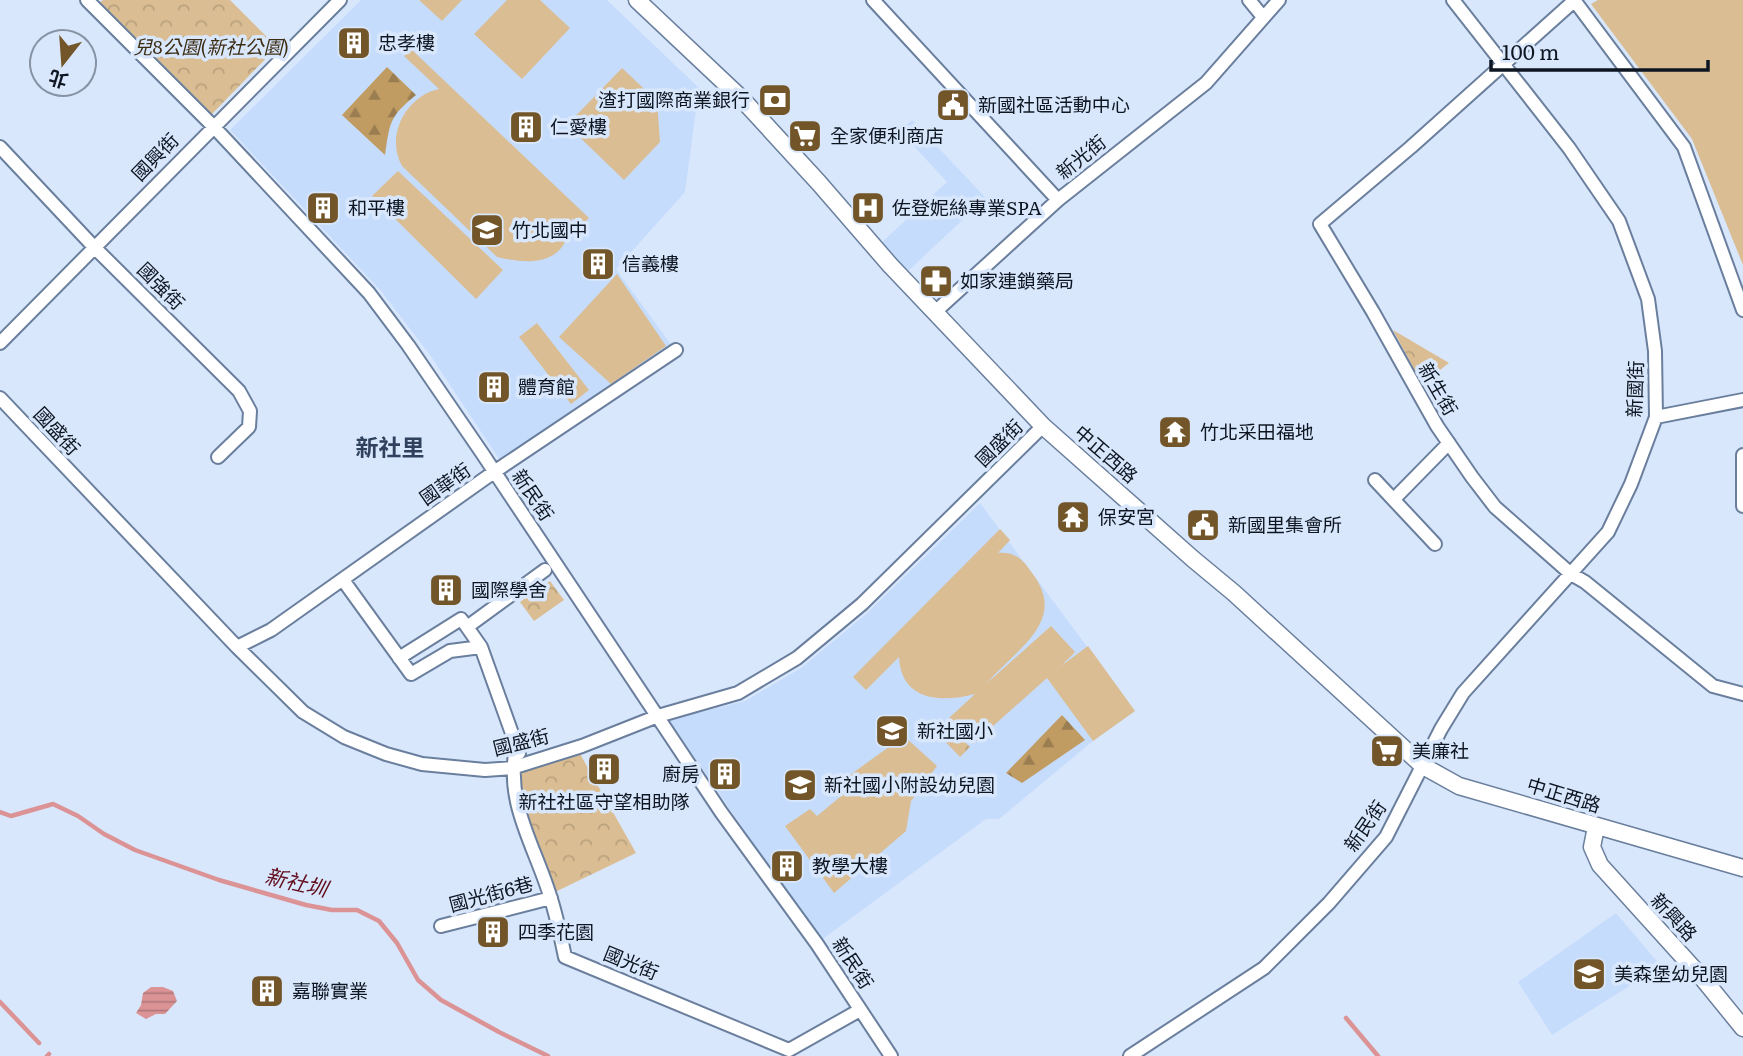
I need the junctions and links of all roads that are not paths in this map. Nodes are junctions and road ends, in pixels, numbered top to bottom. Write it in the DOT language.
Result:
graph roads {
  1 [pos="87,0"];
  2 [pos="340,0"];
  3 [pos="637,0"];
  4 [pos="873,0"];
  5 [pos="1249,0"];
  6 [pos="1279,0"];
  7 [pos="1453,0"];
  8 [pos="1574,0"];
  9 [pos="1263,17"];
  10 [pos="1502,64"];
  11 [pos="213,126"];
  12 [pos="0,147"];
  13 [pos="1058,200"];
  14 [pos="94,247"];
  15 [pos="1743,310"];
  16 [pos="935,313"];
  17 [pos="0,343"];
  18 [pos="676,350"];
  19 [pos="0,398"];
  20 [pos="1743,400"];
  21 [pos="1656,417"];
  22 [pos="1043,426"];
  23 [pos="1448,443"];
  24 [pos="1743,455"];
  25 [pos="218,457"];
  26 [pos="494,472"];
  27 [pos="1375,480"];
  28 [pos="1394,499"];
  29 [pos="1743,506"];
  30 [pos="1435,544"];
  31 [pos="545,570"];
  32 [pos="1571,573"];
  33 [pos="343,580"];
  34 [pos="467,627"];
  35 [pos="237,647"];
  36 [pos="481,647"];
  37 [pos="400,658"];
  38 [pos="1743,694"];
  39 [pos="658,716"];
  40 [pos="517,766"];
  41 [pos="1423,766"];
  42 [pos="1596,827"];
  43 [pos="1743,868"];
  44 [pos="551,898"];
  45 [pos="441,926"];
  46 [pos="860,1010"];
  47 [pos="1743,1028"];
  48 [pos="891,1056"];
  49 [pos="1130,1056"];
  1 -- 11 [label="street, 新民街"];
  2 -- 11 [label="street, 國興街"];
  3 -- 16 [label="main road, 中正西路"];
  4 -- 13 [label="street"];
  5 -- 9 [label="street"];
  6 -- 9 [label="street, 新光街"];
  7 -- 10 [label="street, 新國街"];
  8 -- 10 [label="street"];
  8 -- 15 [label="street"];
  9 -- 13 [label="street, 新光街"];
  10 -- 21 [label="street, 新國街"];
  10 -- 23 [label="street, 新生街"];
  11 -- 14 [label="street, 國興街"];
  11 -- 26 [label="street, 新民街"];
  12 -- 14 [label="street, 國強街"];
  13 -- 16 [label="street, 新光街"];
  14 -- 17 [label="street, 國興街"];
  14 -- 25 [label="street, 國強街"];
  16 -- 22 [label="main road, 中正西路"];
  18 -- 26 [label="street, 國華街"];
  19 -- 35 [label="street, 國盛街"];
  20 -- 21 [label="street"];
  21 -- 32 [label="street, 新國街"];
  22 -- 39 [label="street, 國盛街"];
  22 -- 41 [label="main road, 中正西路"];
  23 -- 28 [label="street"];
  23 -- 32 [label="street, 新生街"];
  24 -- 29 [label="street"];
  26 -- 33 [label="street, 國華街"];
  26 -- 39 [label="street, 新民街"];
  27 -- 28 [label="street"];
  28 -- 30 [label="street"];
  31 -- 34 [label="street"];
  32 -- 38 [label="street, 新生街"];
  32 -- 41 [label="street, 新國街"];
  33 -- 35 [label="street, 國華街"];
  33 -- 37 [label="street"];
  34 -- 36 [label="street"];
  34 -- 37 [label="street"];
  35 -- 40 [label="street, 國盛街"];
  36 -- 37 [label="street"];
  36 -- 40 [label="street, 國光街"];
  39 -- 40 [label="street, 國盛街"];
  39 -- 46 [label="street, 新民街"];
  40 -- 44 [label="street, 國光街"];
  41 -- 42 [label="main road, 中正西路"];
  41 -- 49 [label="street, 新民街"];
  42 -- 43 [label="main road, 中正西路"];
  42 -- 47 [label="main road, 新興路"];
  44 -- 45 [label="street, 國光街6巷"];
  44 -- 46 [label="street, 國光街"];
  46 -- 48 [label="street, 新民街"];
}
